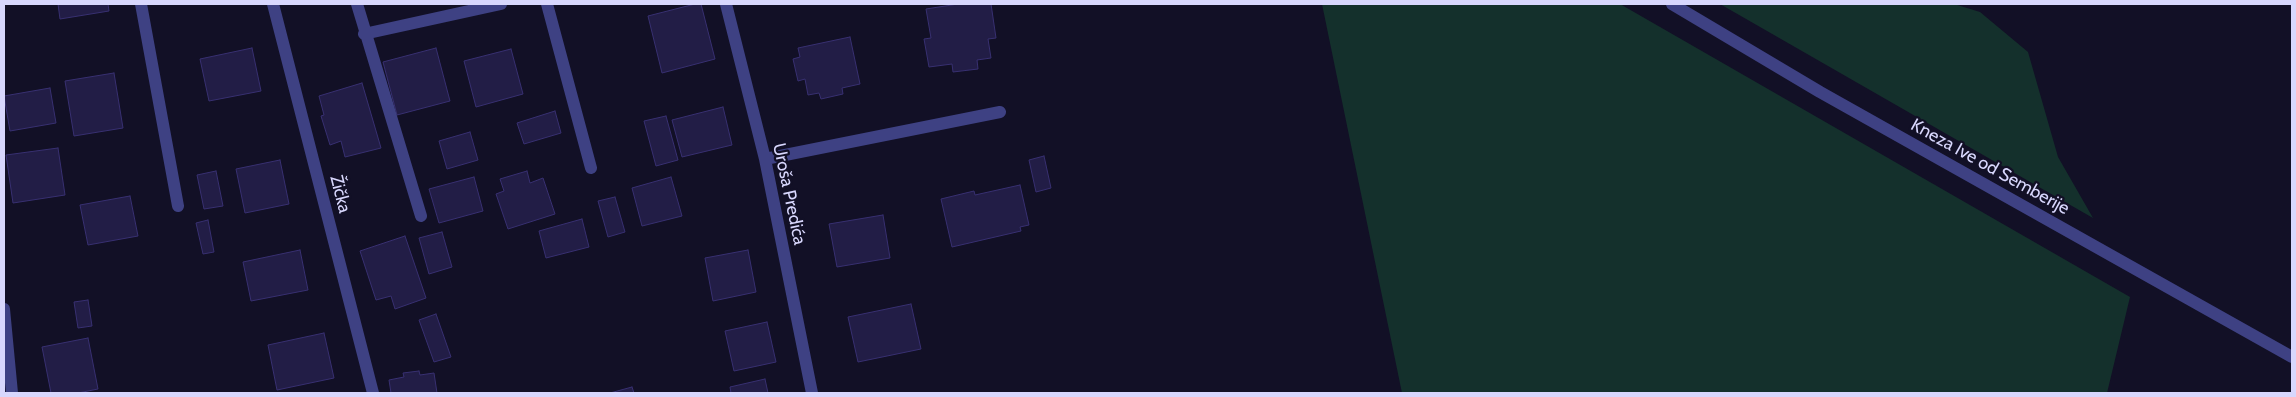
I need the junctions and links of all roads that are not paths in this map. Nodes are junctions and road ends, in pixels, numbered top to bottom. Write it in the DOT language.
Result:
graph roads {
  1 [pos="141,4"];
  2 [pos="273,4"];
  3 [pos="357,4"];
  4 [pos="501,4"];
  5 [pos="547,4"];
  6 [pos="726,4"];
  7 [pos="1672,4"];
  8 [pos="364,34"];
  9 [pos="1000,112"];
  10 [pos="765,158"];
  11 [pos="591,168"];
  12 [pos="178,206"];
  13 [pos="420,216"];
  14 [pos="4,309"];
  15 [pos="2292,357"];
  16 [pos="12,393"];
  17 [pos="373,393"];
  18 [pos="812,393"];
  1 -- 12 [label="street"];
  2 -- 17 [label="street, Žička"];
  3 -- 8 [label="street"];
  4 -- 8 [label="street"];
  5 -- 11 [label="street"];
  6 -- 10 [label="street, Uroša Predića"];
  7 -- 15 [label="street, Kneza Ive od Semberije"];
  8 -- 13 [label="street"];
  9 -- 10 [label="street"];
  10 -- 18 [label="street, Uroša Predića"];
  14 -- 16 [label="street"];
}
